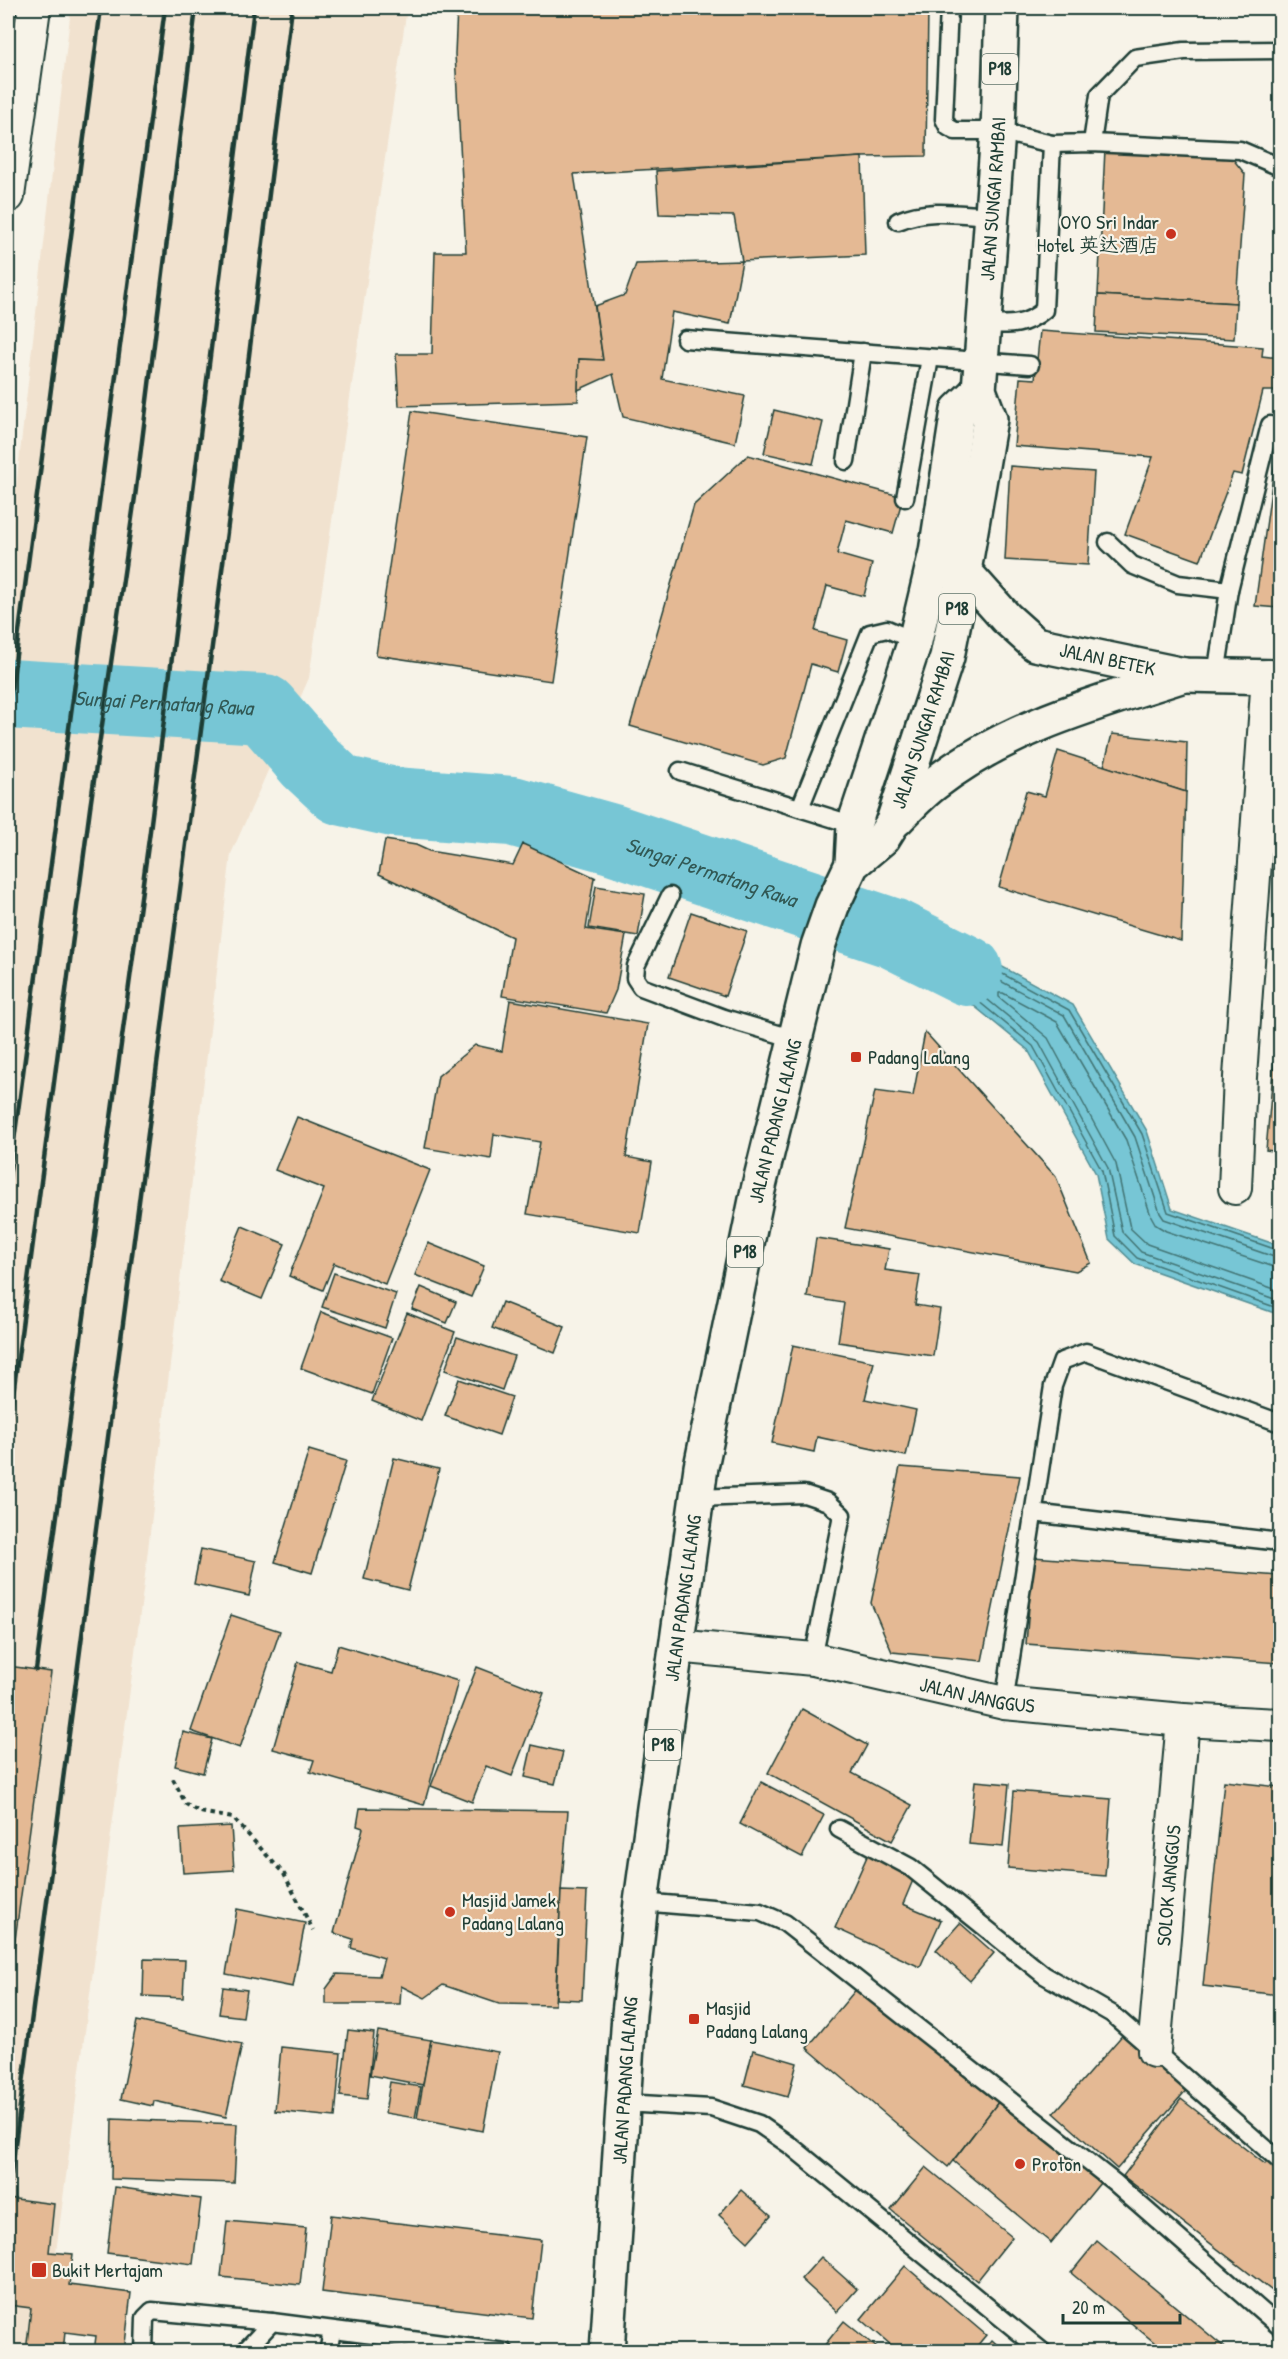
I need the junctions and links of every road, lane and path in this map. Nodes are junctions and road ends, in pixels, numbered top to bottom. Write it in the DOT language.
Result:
graph roads {
  1 [pos="33,8"];
  2 [pos="949,8"];
  3 [pos="1002,8"];
  4 [pos="1281,50"];
  5 [pos="998,131"];
  6 [pos="1092,143"];
  7 [pos="1053,144"];
  8 [pos="1281,166"];
  9 [pos="8,196"];
  10 [pos="991,216"];
  11 [pos="898,220"];
  12 [pos="984,324"];
  13 [pos="685,339"];
  14 [pos="862,352"];
  15 [pos="930,358"];
  16 [pos="1030,365"];
  17 [pos="980,376"];
  18 [pos="1270,426"];
  19 [pos="846,461"];
  20 [pos="905,498"];
  21 [pos="1108,542"];
  22 [pos="964,571"];
  23 [pos="1229,590"];
  24 [pos="915,641"];
  25 [pos="1200,675"];
  26 [pos="1274,677"];
  27 [pos="680,771"];
  28 [pos="800,808"];
  29 [pos="893,822"];
  30 [pos="854,825"];
  31 [pos="849,870"];
  32 [pos="670,896"];
  33 [pos="795,1039"];
  34 [pos="1235,1188"];
  35 [pos="1281,1423"];
  36 [pos="697,1498"];
  37 [pos="1033,1513"];
  38 [pos="1281,1542"];
  39 [pos="676,1646"];
  40 [pos="813,1659"];
  41 [pos="1004,1703"];
  42 [pos="1183,1720"];
  43 [pos="1281,1725"];
  44 [pos="172,1779"];
  45 [pos="839,1829"];
  46 [pos="640,1902"];
  47 [pos="313,1930"];
  48 [pos="1154,2051"];
  49 [pos="623,2103"];
  50 [pos="1281,2161"];
  51 [pos="272,2322"];
  52 [pos="1281,2327"];
  53 [pos="332,2330"];
  54 [pos="329,2348"];
  55 [pos="144,2352"];
  56 [pos="244,2352"];
  57 [pos="506,2352"];
  58 [pos="608,2352"];
  59 [pos="1043,2352"];
  1 -- 9 [label="street"];
  2 -- 5 [label="lane"];
  3 -- 5 [label="main road, JALAN SUNGAI RAMBAI / P18"];
  4 -- 6 [label="lane"];
  5 -- 7 [label="lane"];
  5 -- 10 [label="main road, JALAN SUNGAI RAMBAI / P18"];
  6 -- 7 [label="lane"];
  6 -- 8 [label="lane"];
  7 -- 12 [label="lane"];
  10 -- 11 [label="lane"];
  10 -- 12 [label="main road, JALAN SUNGAI RAMBAI / P18"];
  12 -- 17 [label="main road, JALAN SUNGAI RAMBAI / P18"];
  13 -- 14 [label="lane"];
  14 -- 15 [label="lane"];
  14 -- 19 [label="lane"];
  15 -- 17 [label="lane"];
  15 -- 20 [label="lane"];
  16 -- 17 [label="lane"];
  17 -- 22 [label="main road, JALAN SUNGAI RAMBAI / P18"];
  17 -- 24 [label="main road, JALAN SUNGAI RAMBAI / P18"];
  18 -- 23 [label="lane"];
  21 -- 23 [label="lane"];
  22 -- 25 [label="main road, JALAN BETEK"];
  22 -- 29 [label="main road, JALAN SUNGAI RAMBAI / P18"];
  23 -- 25 [label="lane"];
  24 -- 28 [label="lane"];
  24 -- 30 [label="main road, JALAN PADANG LALANG / P18"];
  25 -- 26 [label="main road, JALAN BETEK"];
  25 -- 29 [label="main road"];
  26 -- 34 [label="street"];
  27 -- 28 [label="lane"];
  28 -- 30 [label="lane"];
  29 -- 31 [label="main road, JALAN PADANG LALANG / P18"];
  30 -- 31 [label="main road, JALAN PADANG LALANG / P18"];
  31 -- 33 [label="main road, JALAN PADANG LALANG / P18"];
  32 -- 33 [label="lane"];
  33 -- 36 [label="main road, JALAN PADANG LALANG / P18"];
  35 -- 37 [label="lane"];
  36 -- 39 [label="main road, JALAN PADANG LALANG / P18"];
  36 -- 40 [label="lane"];
  37 -- 38 [label="lane"];
  37 -- 41 [label="lane"];
  39 -- 40 [label="street, JALAN JANGGUS"];
  39 -- 46 [label="main road, JALAN PADANG LALANG / P18"];
  40 -- 41 [label="street, JALAN JANGGUS"];
  41 -- 42 [label="street, JALAN JANGGUS"];
  42 -- 43 [label="street, JALAN JANGGUS"];
  42 -- 48 [label="street, SOLOK JANGGUS"];
  44 -- 47 [label="path"];
  45 -- 48 [label="lane"];
  46 -- 49 [label="main road, JALAN PADANG LALANG / P18"];
  46 -- 52 [label="lane"];
  48 -- 50 [label="lane"];
  49 -- 58 [label="main road, JALAN PADANG LALANG / P18"];
  49 -- 59 [label="lane"];
  51 -- 53 [label="lane"];
  51 -- 55 [label="lane"];
  51 -- 56 [label="lane"];
  53 -- 54 [label="lane"];
  53 -- 57 [label="lane"];
}
